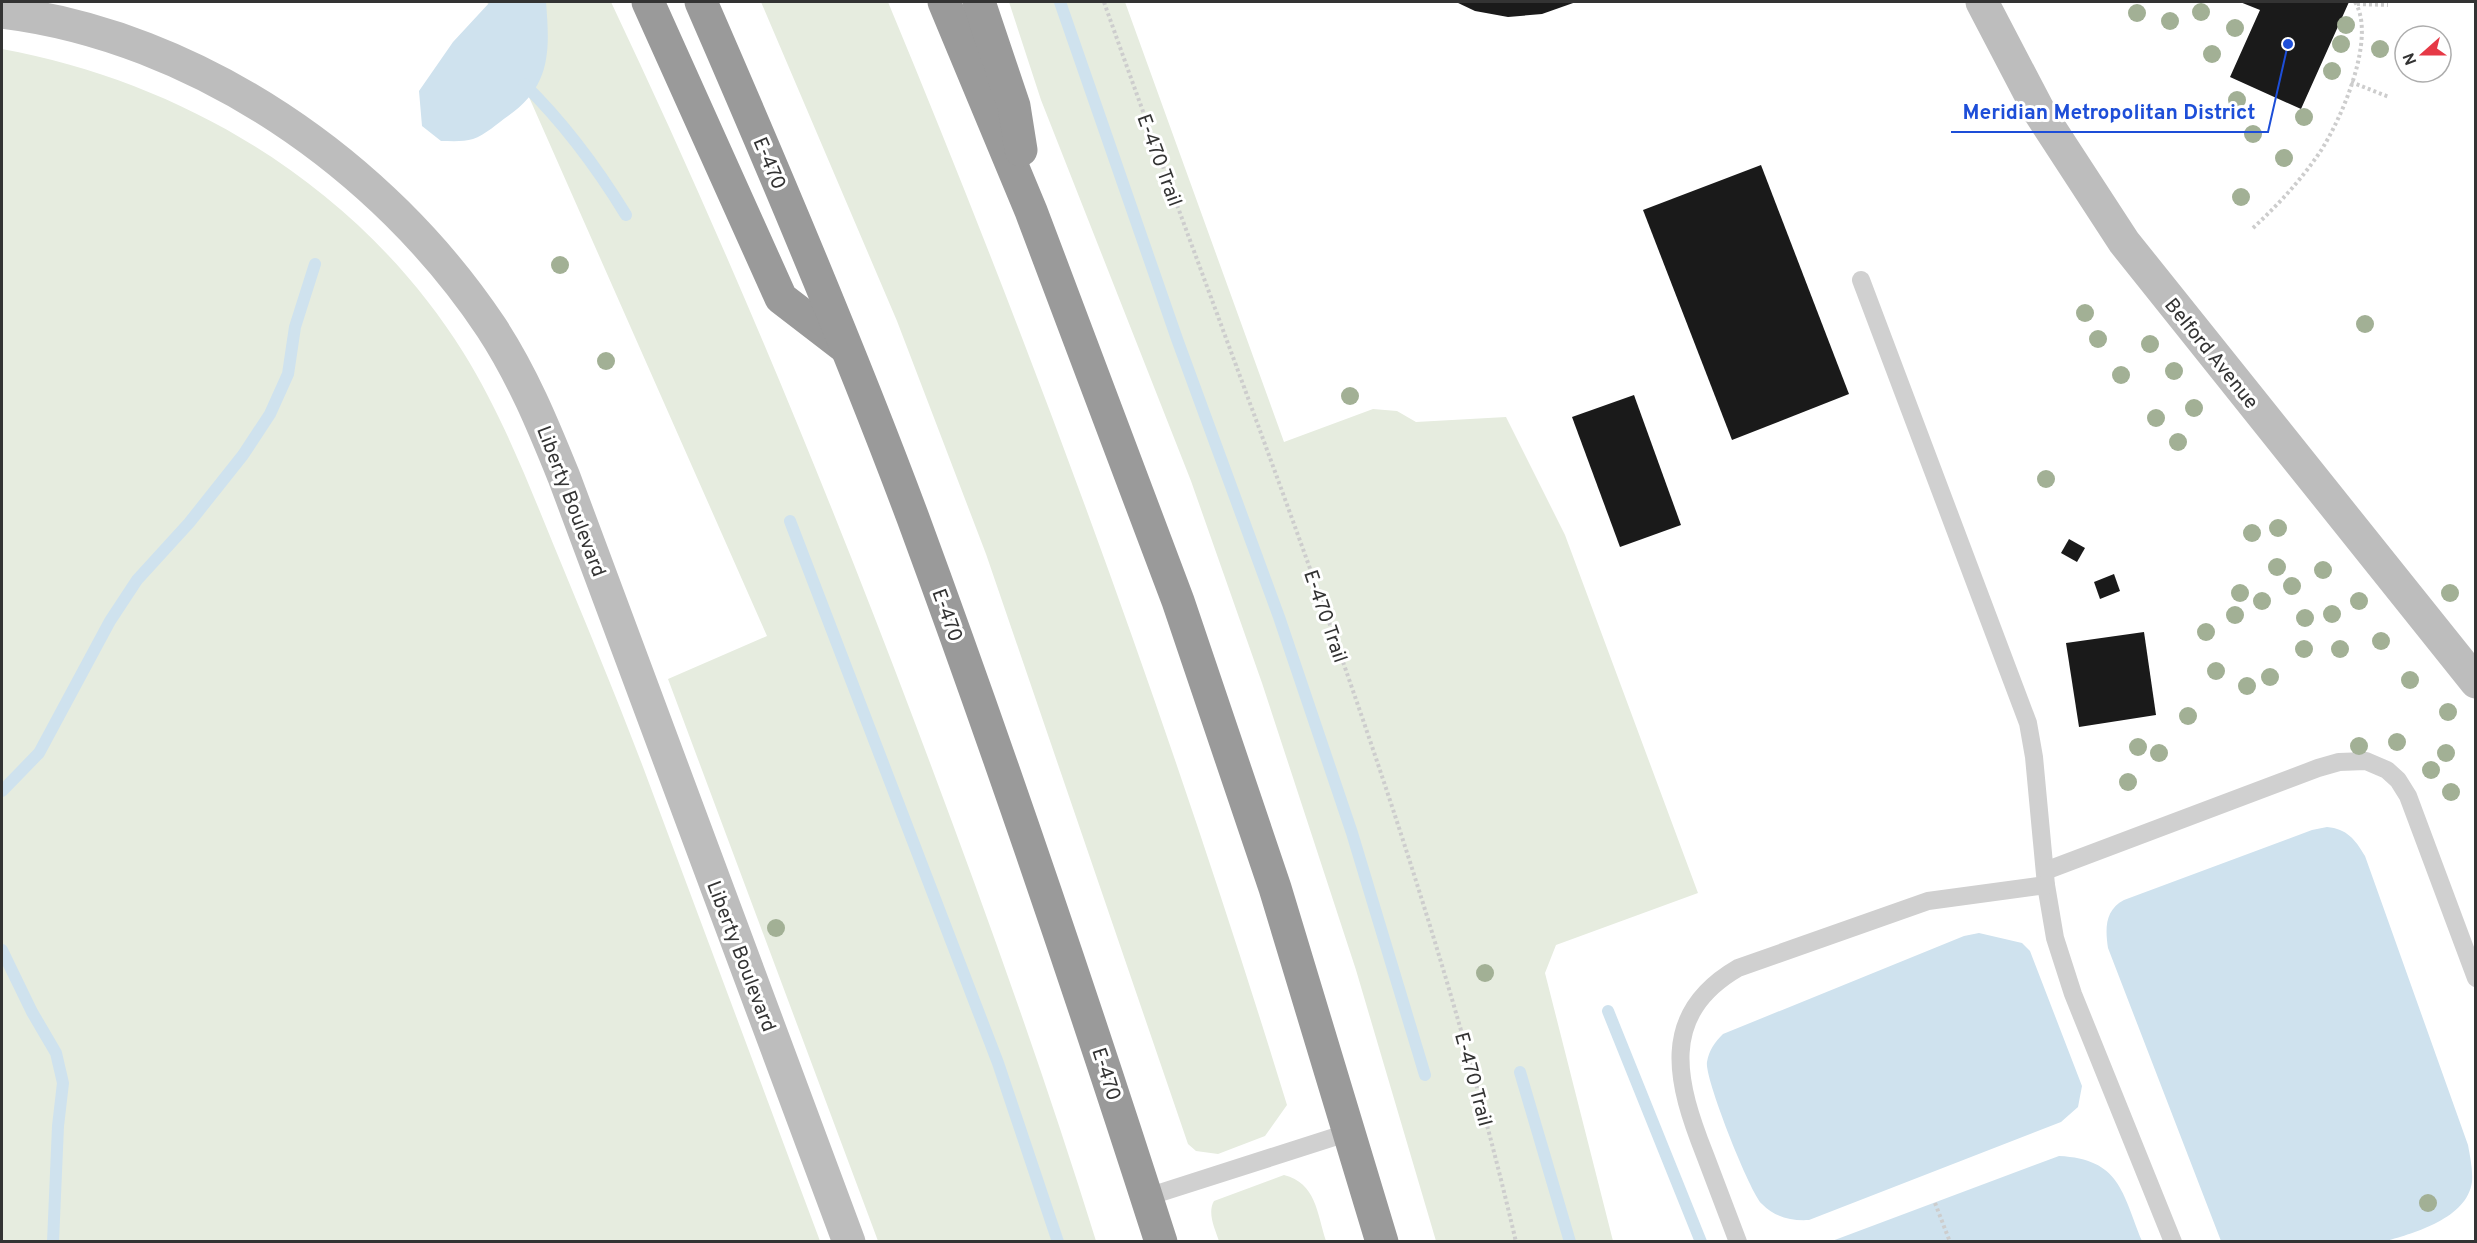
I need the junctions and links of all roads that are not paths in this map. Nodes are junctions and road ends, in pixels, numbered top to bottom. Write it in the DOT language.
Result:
graph roads {
  1 [pos="648,2"];
  2 [pos="701,2"];
  3 [pos="944,2"];
  4 [pos="979,2"];
  5 [pos="1982,2"];
  6 [pos="2,12"];
  7 [pos="1030,211"];
  8 [pos="1861,280"];
  9 [pos="846,348"];
  10 [pos="2475,682"];
  11 [pos="2045,878"];
  12 [pos="2475,978"];
  13 [pos="1350,1132"];
  14 [pos="1147,1197"];
  15 [pos="849,1242"];
  16 [pos="1161,1242"];
  17 [pos="1382,1242"];
  18 [pos="1738,1242"];
  19 [pos="2173,1242"];
  1 -- 9 [label="highway"];
  2 -- 9 [label="highway, E-470"];
  3 -- 7 [label="highway"];
  4 -- 7 [label="highway"];
  5 -- 10 [label="street, Belford Avenue"];
  6 -- 15 [label="street, Liberty Boulevard"];
  7 -- 13 [label="highway"];
  8 -- 11 [label="lane"];
  9 -- 14 [label="highway, E-470"];
  11 -- 12 [label="lane"];
  11 -- 18 [label="lane"];
  11 -- 19 [label="lane"];
  13 -- 14 [label="lane"];
  13 -- 17 [label="highway"];
  14 -- 16 [label="highway, E-470"];
}
